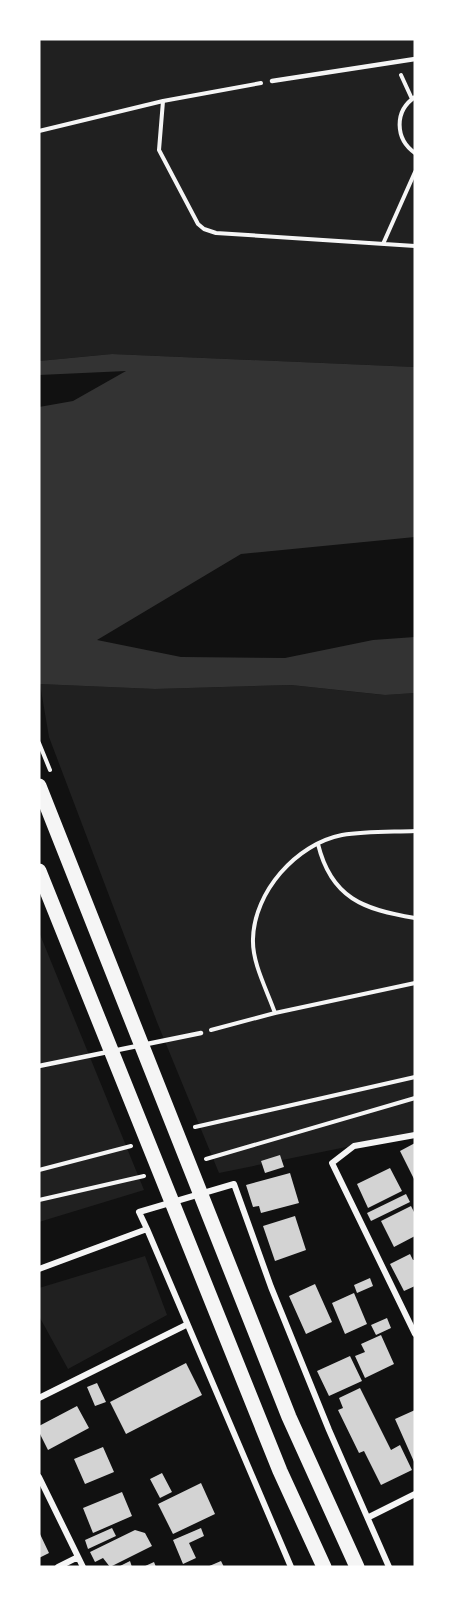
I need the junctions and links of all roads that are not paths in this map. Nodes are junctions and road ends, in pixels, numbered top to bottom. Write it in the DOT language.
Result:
graph roads {
  1 [pos="415,59"];
  2 [pos="273,81"];
  3 [pos="39,786"];
  4 [pos="39,872"];
  5 [pos="201,1033"];
  6 [pos="39,1066"];
  7 [pos="415,1135"];
  8 [pos="147,1229"];
  9 [pos="39,1269"];
  10 [pos="186,1325"];
  11 [pos="415,1334"];
  12 [pos="39,1398"];
  13 [pos="39,1477"];
  14 [pos="415,1494"];
  15 [pos="369,1517"];
  16 [pos="78,1557"];
  17 [pos="58,1567"];
  18 [pos="83,1567"];
  19 [pos="291,1567"];
  20 [pos="324,1567"];
  21 [pos="357,1567"];
  22 [pos="389,1567"];
  1 -- 2 [label="lane"];
  3 -- 21 [label="main road"];
  4 -- 20 [label="main road"];
  5 -- 6 [label="lane"];
  7 -- 11 [label="street"];
  8 -- 9 [label="street"];
  8 -- 10 [label="street"];
  8 -- 15 [label="street"];
  10 -- 12 [label="street"];
  10 -- 19 [label="street"];
  13 -- 16 [label="street"];
  14 -- 15 [label="street"];
  15 -- 22 [label="street"];
  16 -- 17 [label="street"];
  16 -- 18 [label="street"];
}
